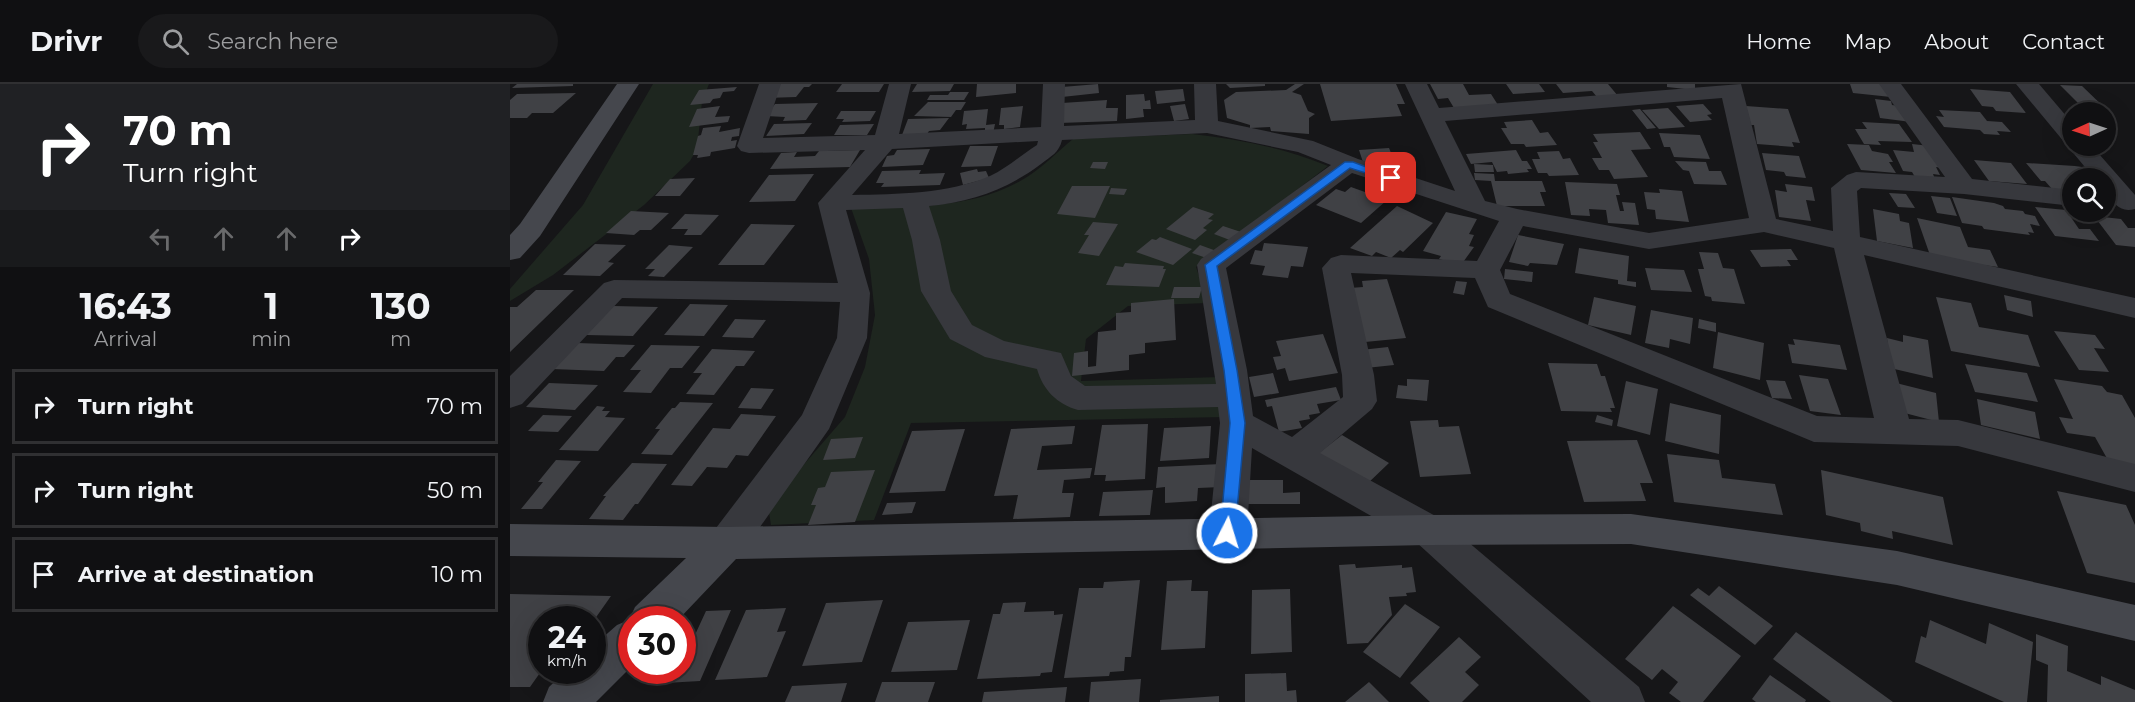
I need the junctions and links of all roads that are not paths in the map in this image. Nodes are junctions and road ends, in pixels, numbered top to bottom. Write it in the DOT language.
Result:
graph roads {
  1 [pos="628,84"];
  2 [pos="770,84"];
  3 [pos="900,84"];
  4 [pos="1054,84"];
  5 [pos="1205,84"];
  6 [pos="1416,84"];
  7 [pos="1890,84"];
  8 [pos="2027,84"];
  9 [pos="1731,87"];
  10 [pos="1432,115"];
  11 [pos="1207,126"];
  12 [pos="2062,126"];
  13 [pos="1052,133"];
  14 [pos="885,142"];
  15 [pos="2087,156"];
  16 [pos="1349,164"];
  17 [pos="1964,186"];
  18 [pos="2062,197"];
  19 [pos="914,200"];
  20 [pos="831,203"];
  21 [pos="2123,203"];
  22 [pos="1475,206"];
  23 [pos="1515,217"];
  24 [pos="1764,224"];
  25 [pos="1847,243"];
  26 [pos="510,252"];
  27 [pos="1486,270"];
  28 [pos="855,293"];
  29 [pos="2135,308"];
  30 [pos="510,396"];
  31 [pos="1236,409"];
  32 [pos="1895,432"];
  33 [pos="1294,455"];
  34 [pos="2135,478"];
  35 [pos="1428,530"];
  36 [pos="1227,533"];
  37 [pos="510,540"];
  38 [pos="727,543"];
  39 [pos="664,606"];
  40 [pos="2135,623"];
  41 [pos="618,651"];
  42 [pos="565,702"];
  43 [pos="1623,702"];
  1 -- 26 [label="street"];
  2 -- 14 [label="street"];
  3 -- 14 [label="street"];
  4 -- 13 [label="street"];
  5 -- 11 [label="street"];
  6 -- 10 [label="street"];
  7 -- 17 [label="street"];
  8 -- 12 [label="street"];
  9 -- 10 [label="street"];
  9 -- 24 [label="street"];
  10 -- 22 [label="street"];
  11 -- 13 [label="street"];
  11 -- 16 [label="street"];
  13 -- 14 [label="street"];
  13 -- 19 [label="street"];
  14 -- 20 [label="street"];
  15 -- 21 [label="street"];
  16 -- 22 [label="street"];
  16 -- 31 [label="street"];
  17 -- 18 [label="street"];
  17 -- 25 [label="street"];
  19 -- 20 [label="street"];
  19 -- 31 [label="street"];
  20 -- 28 [label="street"];
  22 -- 23 [label="street"];
  23 -- 24 [label="street"];
  23 -- 27 [label="street"];
  24 -- 25 [label="street"];
  25 -- 29 [label="street"];
  25 -- 32 [label="street"];
  27 -- 32 [label="street"];
  27 -- 33 [label="street"];
  28 -- 30 [label="street"];
  28 -- 38 [label="street"];
  31 -- 33 [label="street"];
  31 -- 36 [label="street"];
  32 -- 34 [label="street"];
  33 -- 35 [label="street"];
  35 -- 36 [label="street"];
  35 -- 40 [label="street"];
  35 -- 43 [label="street"];
  36 -- 38 [label="street"];
  37 -- 38 [label="street"];
  38 -- 39 [label="street"];
  41 -- 42 [label="street"];
}
